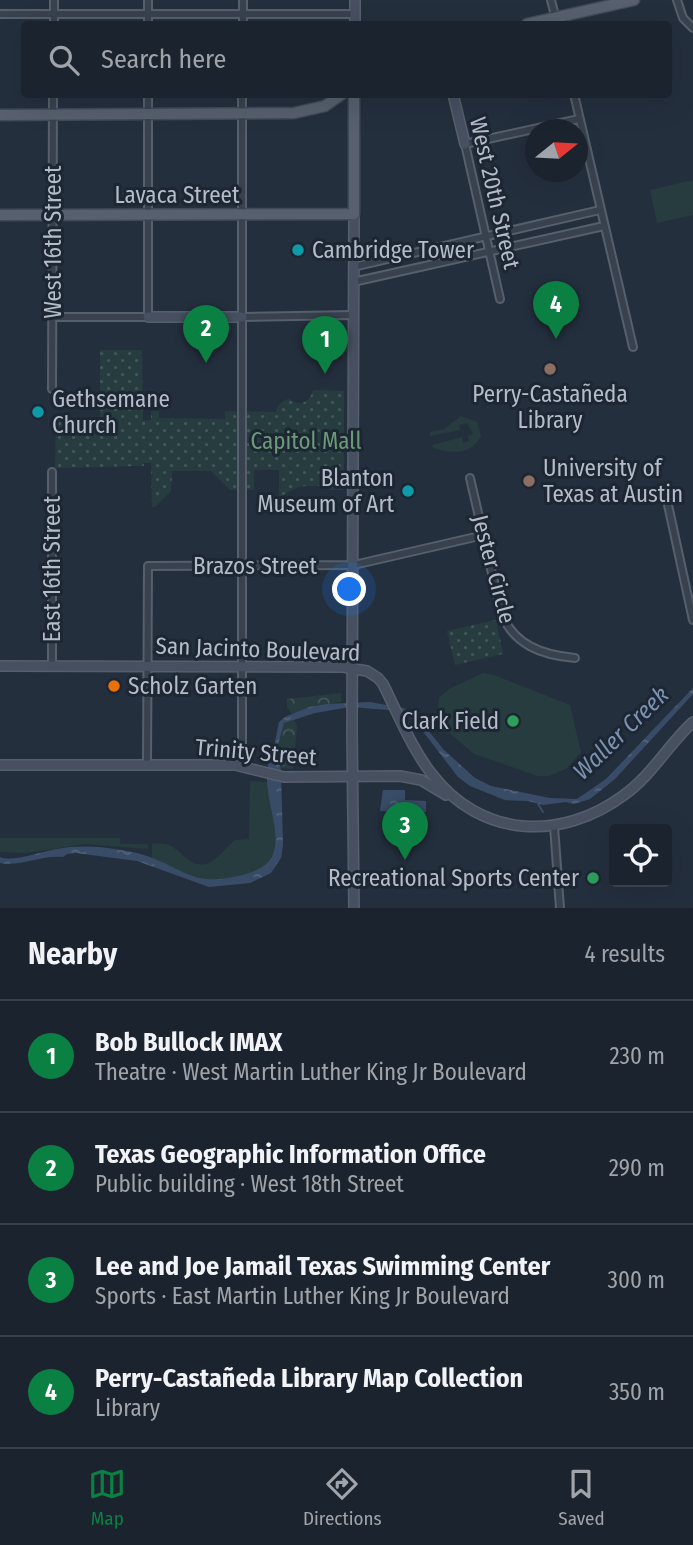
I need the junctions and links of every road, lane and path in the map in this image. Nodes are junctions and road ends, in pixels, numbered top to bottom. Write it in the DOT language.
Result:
graph roads {
  1 [pos="54,0"];
  2 [pos="148,0"];
  3 [pos="243,0"];
  4 [pos="355,0"];
  5 [pos="551,0"];
  6 [pos="634,0"];
  7 [pos="677,0"];
  8 [pos="54,13"];
  9 [pos="148,13"];
  10 [pos="243,13"];
  11 [pos="0,14"];
  12 [pos="355,14"];
  13 [pos="54,21"];
  14 [pos="148,21"];
  15 [pos="243,21"];
  16 [pos="355,21"];
  17 [pos="556,21"];
  18 [pos="693,28"];
  19 [pos="53,98"];
  20 [pos="148,98"];
  21 [pos="243,98"];
  22 [pos="337,98"];
  23 [pos="354,98"];
  24 [pos="454,98"];
  25 [pos="575,98"];
  26 [pos="148,114"];
  27 [pos="243,114"];
  28 [pos="0,115"];
  29 [pos="53,115"];
  30 [pos="579,118"];
  31 [pos="465,144"];
  32 [pos="600,209"];
  33 [pos="54,214"];
  34 [pos="148,214"];
  35 [pos="354,214"];
  36 [pos="0,215"];
  37 [pos="242,215"];
  38 [pos="604,226"];
  39 [pos="486,236"];
  40 [pos="427,250"];
  41 [pos="489,252"];
  42 [pos="410,253"];
  43 [pos="430,264"];
  44 [pos="353,267"];
  45 [pos="413,268"];
  46 [pos="353,282"];
  47 [pos="500,299"];
  48 [pos="353,315"];
  49 [pos="53,317"];
  50 [pos="148,317"];
  51 [pos="242,317"];
  52 [pos="632,347"];
  53 [pos="52,389"];
  54 [pos="52,472"];
  55 [pos="470,478"];
  56 [pos="668,505"];
  57 [pos="484,535"];
  58 [pos="354,565"];
  59 [pos="241,566"];
  60 [pos="693,620"];
  61 [pos="575,658"];
  62 [pos="148,665"];
  63 [pos="242,665"];
  64 [pos="0,666"];
  65 [pos="52,666"];
  66 [pos="353,668"];
  67 [pos="693,722"];
  68 [pos="415,748"];
  69 [pos="147,764"];
  70 [pos="0,765"];
  71 [pos="242,766"];
  72 [pos="400,776"];
  73 [pos="353,778"];
  74 [pos="459,803"];
  75 [pos="554,826"];
  76 [pos="354,908"];
  77 [pos="560,908"];
  1 -- 8 [label="street"];
  2 -- 9 [label="street"];
  3 -- 10 [label="street"];
  4 -- 12 [label="main road"];
  5 -- 17 [label="street"];
  6 -- 17 [label="main road"];
  7 -- 18 [label="street"];
  8 -- 9 [label="street"];
  8 -- 11 [label="street"];
  8 -- 13 [label="street"];
  9 -- 10 [label="street"];
  9 -- 14 [label="street"];
  10 -- 12 [label="street"];
  10 -- 15 [label="street"];
  12 -- 16 [label="main road"];
  19 -- 29 [label="street, West 16th Street"];
  20 -- 26 [label="street"];
  21 -- 27 [label="street"];
  22 -- 27 [label="main road"];
  23 -- 35 [label="main road"];
  24 -- 31 [label="main road, West 20th Street"];
  25 -- 30 [label="street"];
  26 -- 27 [label="main road"];
  26 -- 29 [label="main road"];
  26 -- 34 [label="street"];
  27 -- 37 [label="street"];
  28 -- 29 [label="main road"];
  29 -- 33 [label="street, West 16th Street"];
  30 -- 31 [label="street"];
  30 -- 32 [label="street"];
  31 -- 39 [label="street, West 20th Street"];
  32 -- 38 [label="street"];
  32 -- 39 [label="street"];
  33 -- 34 [label="main road, Lavaca Street"];
  33 -- 36 [label="main road, Lavaca Street"];
  33 -- 49 [label="street, West 16th Street"];
  34 -- 37 [label="main road, Lavaca Street"];
  34 -- 50 [label="street"];
  35 -- 37 [label="main road, Lavaca Street"];
  35 -- 44 [label="main road"];
  37 -- 51 [label="street"];
  38 -- 41 [label="street"];
  38 -- 52 [label="street"];
  39 -- 40 [label="street"];
  39 -- 41 [label="street, West 20th Street"];
  40 -- 42 [label="street"];
  40 -- 43 [label="street"];
  41 -- 43 [label="street"];
  41 -- 47 [label="street, West 20th Street"];
  42 -- 44 [label="street"];
  42 -- 45 [label="street"];
  43 -- 45 [label="street"];
  44 -- 46 [label="main road"];
  45 -- 46 [label="street"];
  46 -- 48 [label="main road"];
  48 -- 51 [label="street"];
  48 -- 58 [label="main road"];
  49 -- 50 [label="street"];
  49 -- 53 [label="street, West 16th Street"];
  50 -- 51 [label="main road"];
  51 -- 59 [label="street"];
  54 -- 65 [label="street, East 16th Street"];
  55 -- 57 [label="street, Jester Circle"];
  56 -- 60 [label="street"];
  57 -- 58 [label="street, Brazos Street"];
  57 -- 61 [label="street, Jester Circle"];
  58 -- 59 [label="street, Brazos Street"];
  58 -- 66 [label="main road"];
  59 -- 62 [label="street, Brazos Street"];
  59 -- 63 [label="street"];
  62 -- 63 [label="main road, San Jacinto Boulevard"];
  62 -- 65 [label="main road, San Jacinto Boulevard"];
  62 -- 69 [label="street"];
  63 -- 66 [label="main road, San Jacinto Boulevard"];
  63 -- 71 [label="street"];
  64 -- 65 [label="main road, San Jacinto Boulevard"];
  66 -- 68 [label="main road, San Jacinto Boulevard"];
  66 -- 73 [label="main road"];
  67 -- 75 [label="main road, San Jacinto Boulevard"];
  68 -- 72 [label="main road"];
  68 -- 74 [label="main road, San Jacinto Boulevard"];
  69 -- 70 [label="main road, Trinity Street"];
  69 -- 71 [label="main road, Trinity Street"];
  71 -- 73 [label="main road, Trinity Street"];
  72 -- 73 [label="main road, Trinity Street"];
  72 -- 74 [label="main road, Trinity Street"];
  73 -- 76 [label="main road"];
  74 -- 75 [label="main road, San Jacinto Boulevard"];
  75 -- 77 [label="street"];
}
